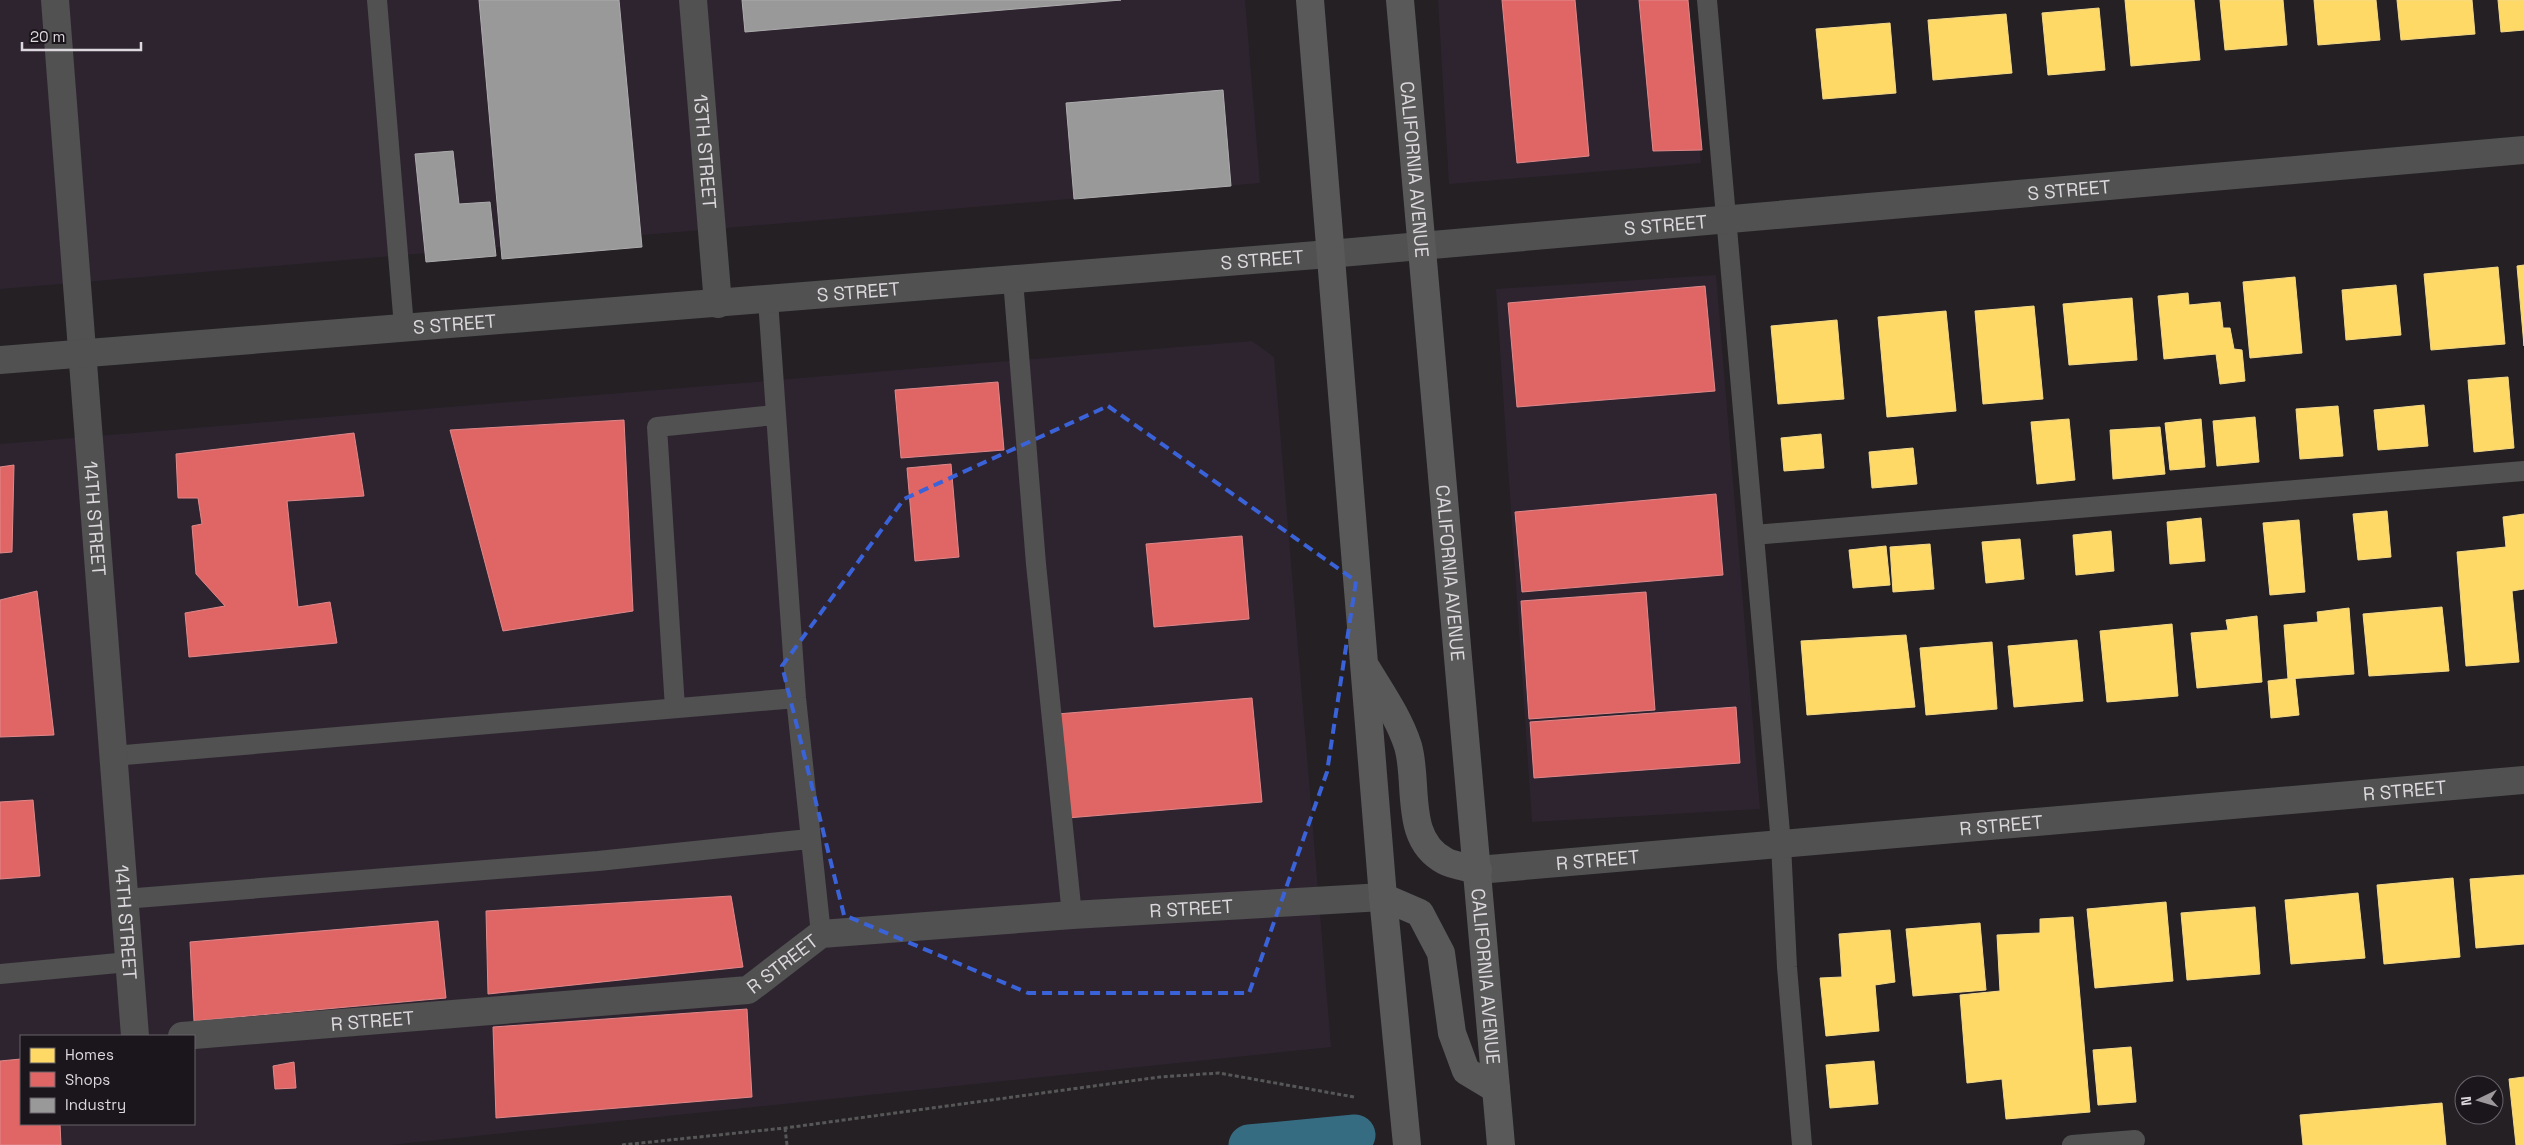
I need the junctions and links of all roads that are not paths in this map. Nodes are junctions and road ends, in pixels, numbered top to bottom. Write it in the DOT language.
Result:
graph roads {
  1 [pos="55,0"];
  2 [pos="377,0"];
  3 [pos="693,0"];
  4 [pos="1310,0"];
  5 [pos="1400,0"];
  6 [pos="1707,0"];
  7 [pos="2524,150"];
  8 [pos="1726,218"];
  9 [pos="1420,244"];
  10 [pos="1329,254"];
  11 [pos="1013,280"];
  12 [pos="768,300"];
  13 [pos="718,304"];
  14 [pos="404,327"];
  15 [pos="82,352"];
  16 [pos="0,360"];
  17 [pos="775,415"];
  18 [pos="2524,471"];
  19 [pos="1754,535"];
  20 [pos="1365,666"];
  21 [pos="796,698"];
  22 [pos="675,708"];
  23 [pos="113,756"];
  24 [pos="2524,780"];
  25 [pos="809,839"];
  26 [pos="1781,844"];
  27 [pos="1478,870"];
  28 [pos="1383,897"];
  29 [pos="124,899"];
  30 [pos="1072,915"];
  31 [pos="821,934"];
  32 [pos="129,962"];
  33 [pos="0,974"];
  34 [pos="135,1035"];
  35 [pos="194,1035"];
  36 [pos="1496,1089"];
  37 [pos="2135,1140"];
  38 [pos="1407,1145"];
  39 [pos="1501,1145"];
  40 [pos="1802,1145"];
  41 [pos="2072,1145"];
  1 -- 15 [label="street, 14TH STREET"];
  2 -- 14 [label="lane"];
  3 -- 13 [label="street, 13TH STREET"];
  4 -- 10 [label="main road"];
  5 -- 9 [label="main road, CALIFORNIA AVENUE"];
  6 -- 8 [label="lane"];
  7 -- 8 [label="street, S STREET"];
  8 -- 9 [label="street, S STREET"];
  8 -- 19 [label="lane"];
  9 -- 10 [label="street, S STREET"];
  9 -- 27 [label="main road, CALIFORNIA AVENUE"];
  10 -- 11 [label="street, S STREET"];
  10 -- 20 [label="main road"];
  11 -- 12 [label="street, S STREET"];
  11 -- 30 [label="lane"];
  12 -- 13 [label="street, S STREET"];
  12 -- 17 [label="lane"];
  13 -- 14 [label="street, S STREET"];
  14 -- 15 [label="street, S STREET"];
  15 -- 16 [label="street, S STREET"];
  15 -- 23 [label="street, 14TH STREET"];
  17 -- 21 [label="lane"];
  17 -- 22 [label="lane"];
  18 -- 19 [label="lane"];
  19 -- 26 [label="lane"];
  20 -- 27 [label="main road"];
  20 -- 28 [label="main road"];
  21 -- 22 [label="lane"];
  21 -- 25 [label="lane"];
  22 -- 23 [label="lane"];
  23 -- 29 [label="street, 14TH STREET"];
  24 -- 26 [label="street, R STREET"];
  25 -- 29 [label="lane"];
  25 -- 31 [label="lane"];
  26 -- 27 [label="street, R STREET"];
  26 -- 40 [label="lane"];
  27 -- 36 [label="main road, CALIFORNIA AVENUE"];
  28 -- 30 [label="street, R STREET"];
  28 -- 36 [label="main road"];
  28 -- 38 [label="main road"];
  29 -- 32 [label="street, 14TH STREET"];
  30 -- 31 [label="street, R STREET"];
  31 -- 35 [label="street, R STREET"];
  32 -- 33 [label="lane"];
  32 -- 34 [label="street, 14TH STREET"];
  36 -- 39 [label="main road, CALIFORNIA AVENUE"];
  37 -- 41 [label="lane"];
}
